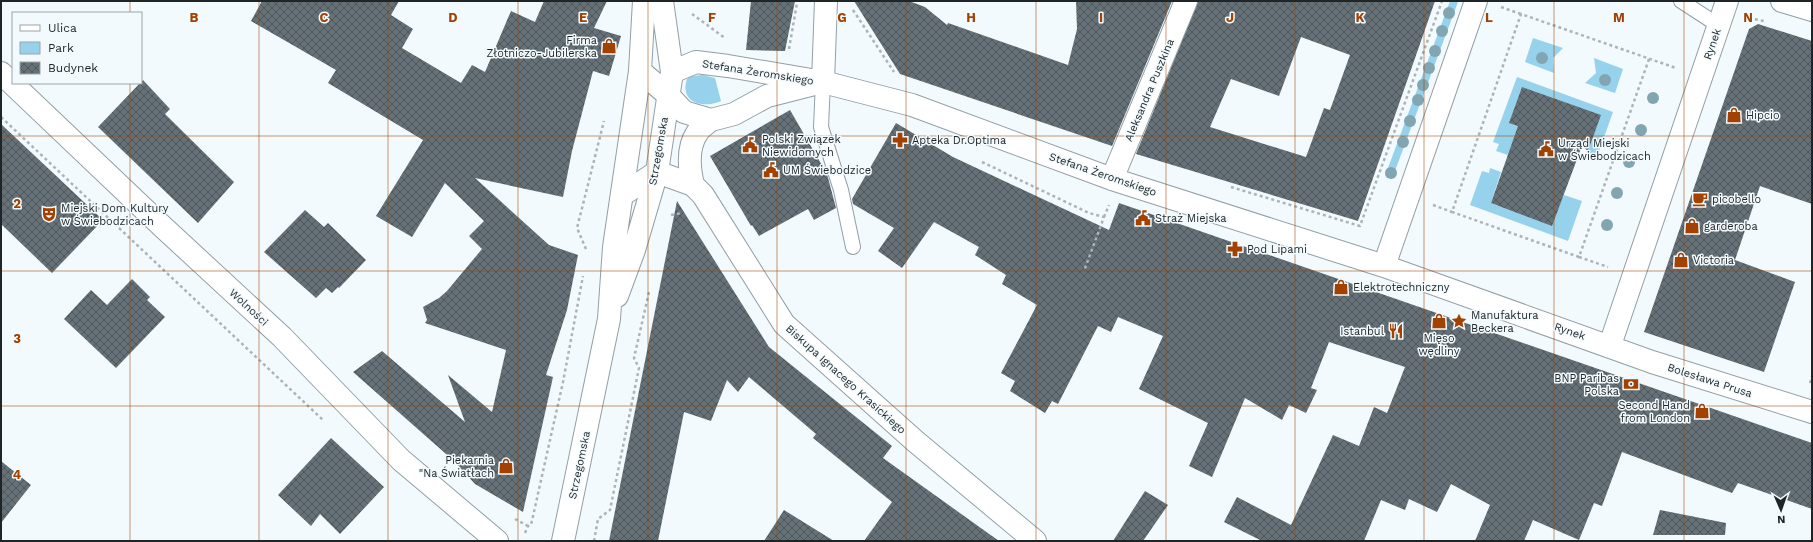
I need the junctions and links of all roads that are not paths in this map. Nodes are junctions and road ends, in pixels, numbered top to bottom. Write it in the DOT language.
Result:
graph roads {
  1 [pos="644,1"];
  2 [pos="662,1"];
  3 [pos="826,1"];
  4 [pos="1186,1"];
  5 [pos="1681,1"];
  6 [pos="1727,1"];
  7 [pos="1782,1"];
  8 [pos="1486,3"];
  9 [pos="1812,10"];
  10 [pos="1718,25"];
  11 [pos="640,71"];
  12 [pos="1,72"];
  13 [pos="672,72"];
  14 [pos="823,82"];
  15 [pos="12,83"];
  16 [pos="14,84"];
  17 [pos="667,94"];
  18 [pos="711,120"];
  19 [pos="690,152"];
  20 [pos="657,172"];
  21 [pos="1112,179"];
  22 [pos="693,185"];
  23 [pos="622,195"];
  24 [pos="853,247"];
  25 [pos="1384,266"];
  26 [pos="609,319"];
  27 [pos="1610,345"];
  28 [pos="1812,412"];
  29 [pos="497,541"];
  30 [pos="563,541"];
  31 [pos="1035,541"];
  1 -- 11 [label="street, Strzegomska"];
  2 -- 13 [label="street, Strzegomska"];
  3 -- 14 [label="street"];
  4 -- 21 [label="street, Aleksandra Puszkina"];
  5 -- 10 [label="lane"];
  6 -- 10 [label="street, Rynek"];
  7 -- 9 [label="street"];
  8 -- 25 [label="street"];
  10 -- 27 [label="street, Rynek"];
  11 -- 17 [label="street"];
  11 -- 23 [label="street, Strzegomska"];
  12 -- 15 [label="street, Wolności"];
  13 -- 14 [label="street, Stefana Żeromskiego"];
  13 -- 17 [label="street, Strzegomska"];
  14 -- 18 [label="street, Stefana Żeromskiego"];
  14 -- 21 [label="street, Stefana Żeromskiego"];
  14 -- 24 [label="lane"];
  16 -- 29 [label="street, Wolności"];
  17 -- 18 [label="street"];
  17 -- 20 [label="street, Strzegomska"];
  18 -- 19 [label="street, Stefana Żeromskiego"];
  19 -- 22 [label="street, Biskupa Ignacego Krasickiego"];
  20 -- 22 [label="street, Biskupa Ignacego Krasickiego"];
  20 -- 23 [label="street"];
  20 -- 26 [label="street, Strzegomska"];
  21 -- 25 [label="street, Stefana Żeromskiego"];
  22 -- 31 [label="street, Biskupa Ignacego Krasickiego"];
  23 -- 26 [label="street, Strzegomska"];
  25 -- 27 [label="street, Rynek"];
  26 -- 30 [label="street, Strzegomska"];
  27 -- 28 [label="street, Bolesława Prusa"];
}
